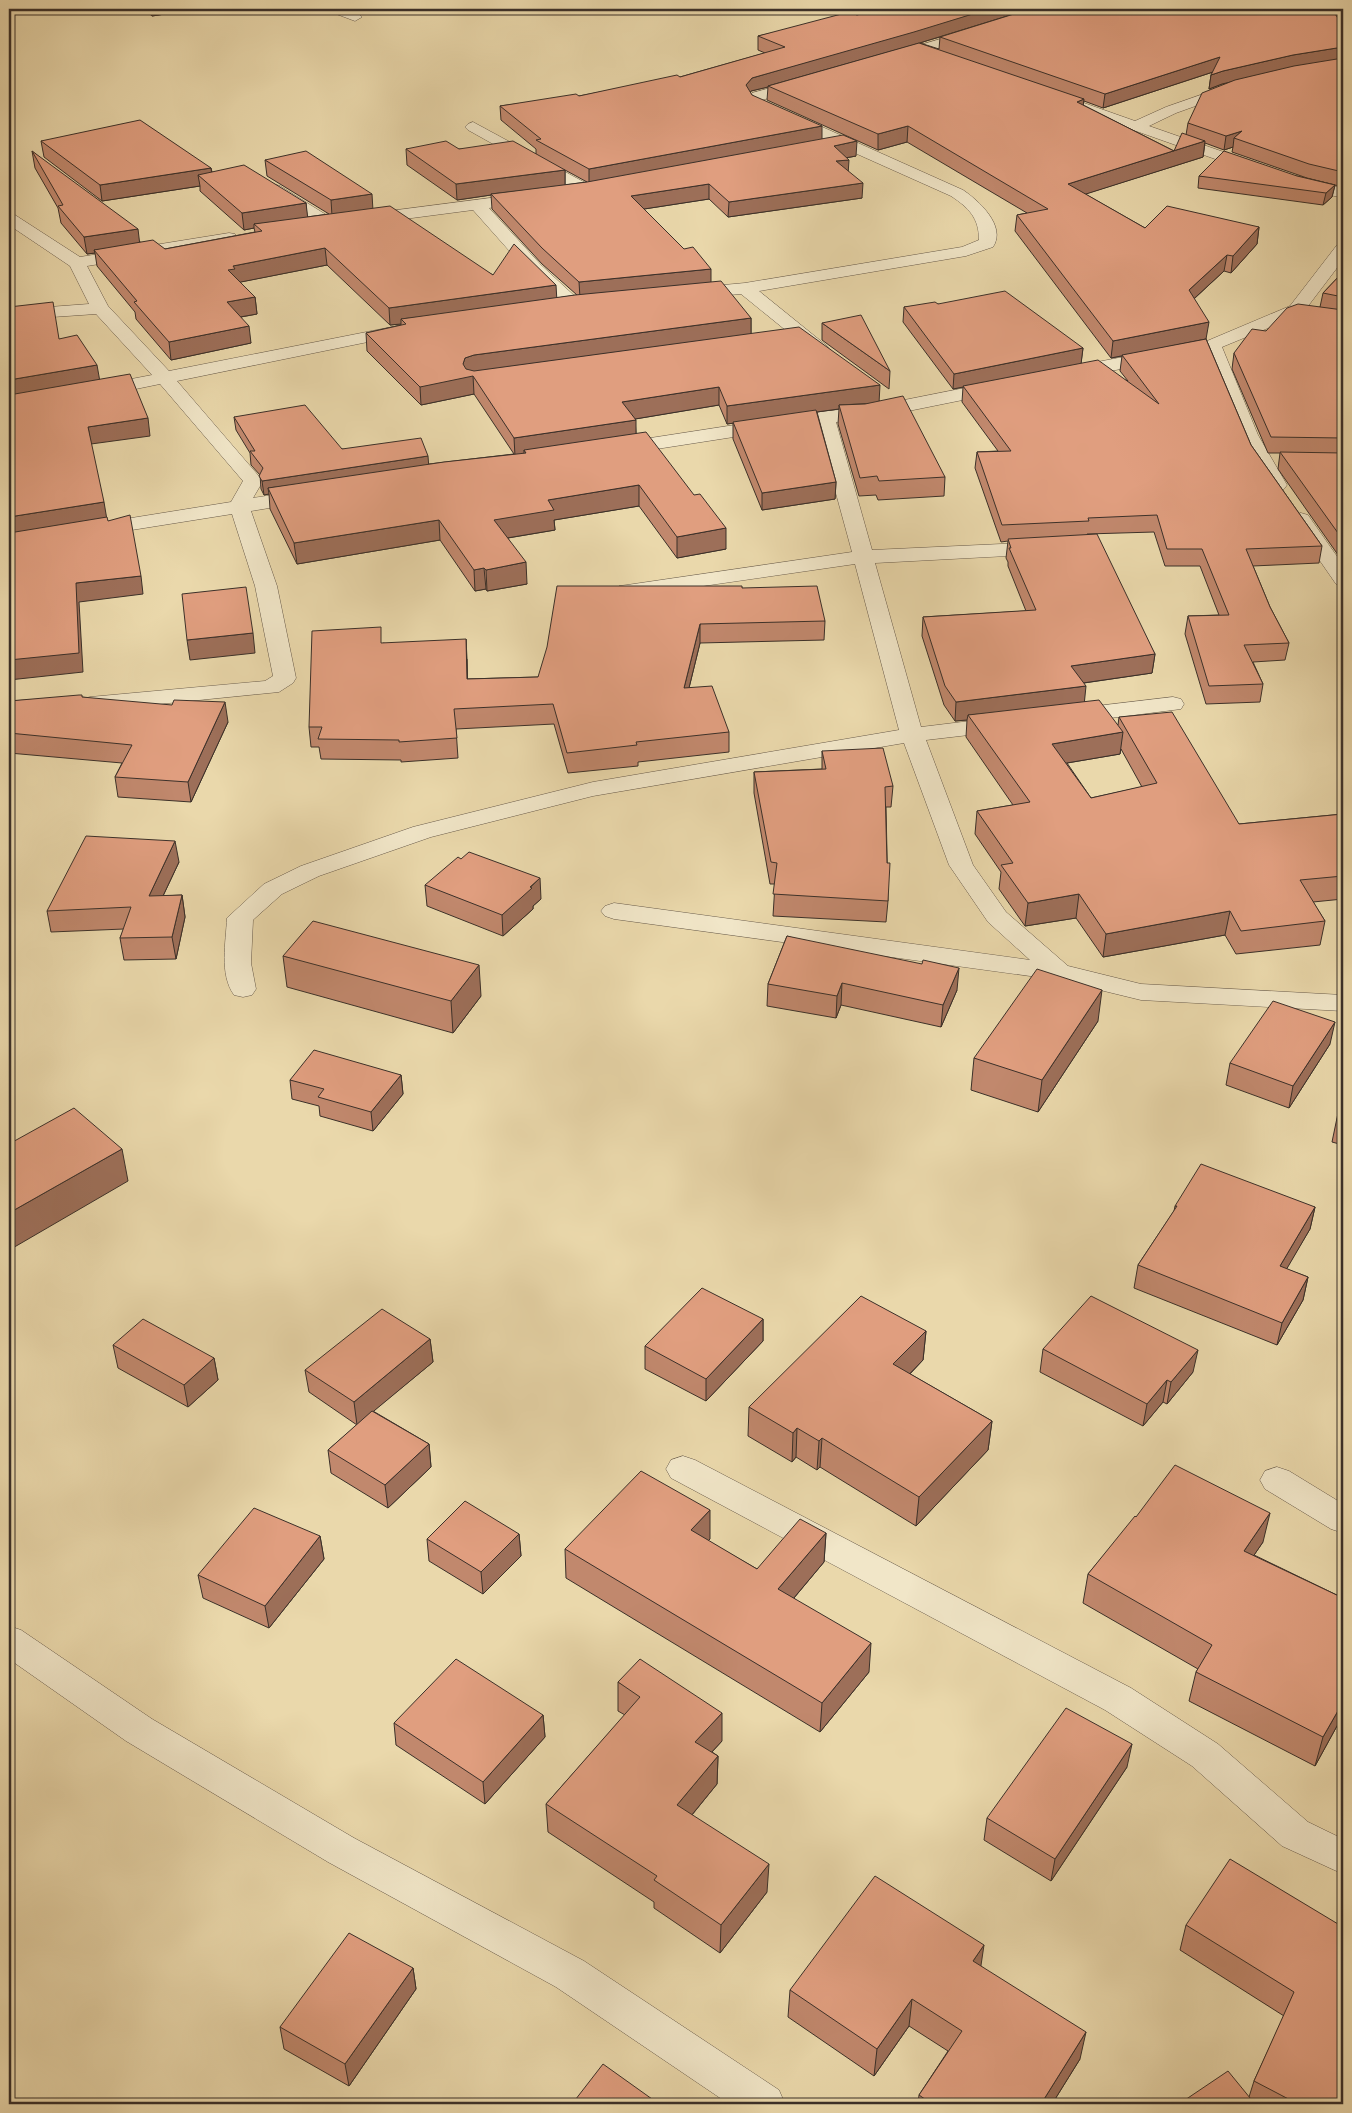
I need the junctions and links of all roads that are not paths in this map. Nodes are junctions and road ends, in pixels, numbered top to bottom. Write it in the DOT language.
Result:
graph roads {
  1 [pos="336,9"];
  2 [pos="354,17"];
  3 [pos="984,30"];
  4 [pos="919,50"];
  5 [pos="938,57"];
  6 [pos="881,61"];
  7 [pos="814,80"];
  8 [pos="1245,85"];
  9 [pos="1051,96"];
  10 [pos="1136,126"];
  11 [pos="473,127"];
  12 [pos="845,142"];
  13 [pos="814,148"];
  14 [pos="1266,172"];
  15 [pos="1284,178"];
  16 [pos="260,180"];
  17 [pos="1343,193"];
  18 [pos="560,194"];
  19 [pos="541,196"];
  20 [pos="477,205"];
  21 [pos="9,218"];
  22 [pos="330,224"];
  23 [pos="303,227"];
  24 [pos="246,235"];
  25 [pos="1343,249"];
  26 [pos="77,263"];
  27 [pos="744,288"];
  28 [pos="678,295"];
  29 [pos="594,304"];
  30 [pos="575,306"];
  31 [pos="100,308"];
  32 [pos="556,308"];
  33 [pos="1296,310"];
  34 [pos="1315,314"];
  35 [pos="9,315"];
  36 [pos="416,328"];
  37 [pos="801,336"];
  38 [pos="782,338"];
  39 [pos="1212,345"];
  40 [pos="832,358"];
  41 [pos="1056,376"];
  42 [pos="165,378"];
  43 [pos="1017,384"];
  44 [pos="878,391"];
  45 [pos="77,394"];
  46 [pos="900,408"];
  47 [pos="825,417"];
  48 [pos="600,451"];
  49 [pos="1260,461"];
  50 [pos="1288,461"];
  51 [pos="327,493"];
  52 [pos="239,506"];
  53 [pos="76,533"];
  54 [pos="1065,546"];
  55 [pos="863,557"];
  56 [pos="1343,580"];
  57 [pos="627,591"];
  58 [pos="1173,704"];
  59 [pos="68,707"];
  60 [pos="912,735"];
  61 [pos="614,911"];
  62 [pos="1059,972"];
  63 [pos="242,990"];
  64 [pos="1343,1003"];
  65 [pos="683,1469"];
  66 [pos="1277,1480"];
  67 [pos="1343,1520"];
  68 [pos="9,1640"];
  69 [pos="1343,1857"];
  70 [pos="764,2104"];
  1 -- 2 [label="street"];
  3 -- 4 [label="street"];
  4 -- 5 [label="street"];
  4 -- 6 [label="street"];
  7 -- 12 [label="street"];
  8 -- 10 [label="street"];
  9 -- 10 [label="street"];
  10 -- 14 [label="street"];
  11 -- 18 [label="street"];
  12 -- 13 [label="street"];
  12 -- 27 [label="street"];
  15 -- 17 [label="street"];
  16 -- 22 [label="street"];
  19 -- 20 [label="street"];
  20 -- 22 [label="street"];
  20 -- 30 [label="street"];
  21 -- 26 [label="street"];
  22 -- 23 [label="street"];
  24 -- 26 [label="street"];
  25 -- 33 [label="street"];
  26 -- 31 [label="street"];
  27 -- 28 [label="street"];
  27 -- 37 [label="street"];
  29 -- 30 [label="street"];
  30 -- 32 [label="street"];
  31 -- 35 [label="street"];
  31 -- 42 [label="street"];
  33 -- 34 [label="street"];
  33 -- 39 [label="street"];
  36 -- 42 [label="street"];
  37 -- 38 [label="street"];
  37 -- 40 [label="street"];
  39 -- 41 [label="street"];
  39 -- 49 [label="street"];
  42 -- 45 [label="street"];
  42 -- 52 [label="street"];
  43 -- 46 [label="street"];
  44 -- 46 [label="street"];
  46 -- 47 [label="street"];
  47 -- 48 [label="street"];
  47 -- 55 [label="street"];
  49 -- 50 [label="street"];
  49 -- 56 [label="street"];
  51 -- 52 [label="street"];
  52 -- 53 [label="street"];
  52 -- 59 [label="street"];
  54 -- 55 [label="street"];
  55 -- 57 [label="street"];
  55 -- 60 [label="street"];
  58 -- 60 [label="street"];
  60 -- 62 [label="street"];
  60 -- 63 [label="street"];
  61 -- 62 [label="street"];
  62 -- 64 [label="street"];
  65 -- 69 [label="street"];
  66 -- 67 [label="street"];
  68 -- 70 [label="street"];
}
